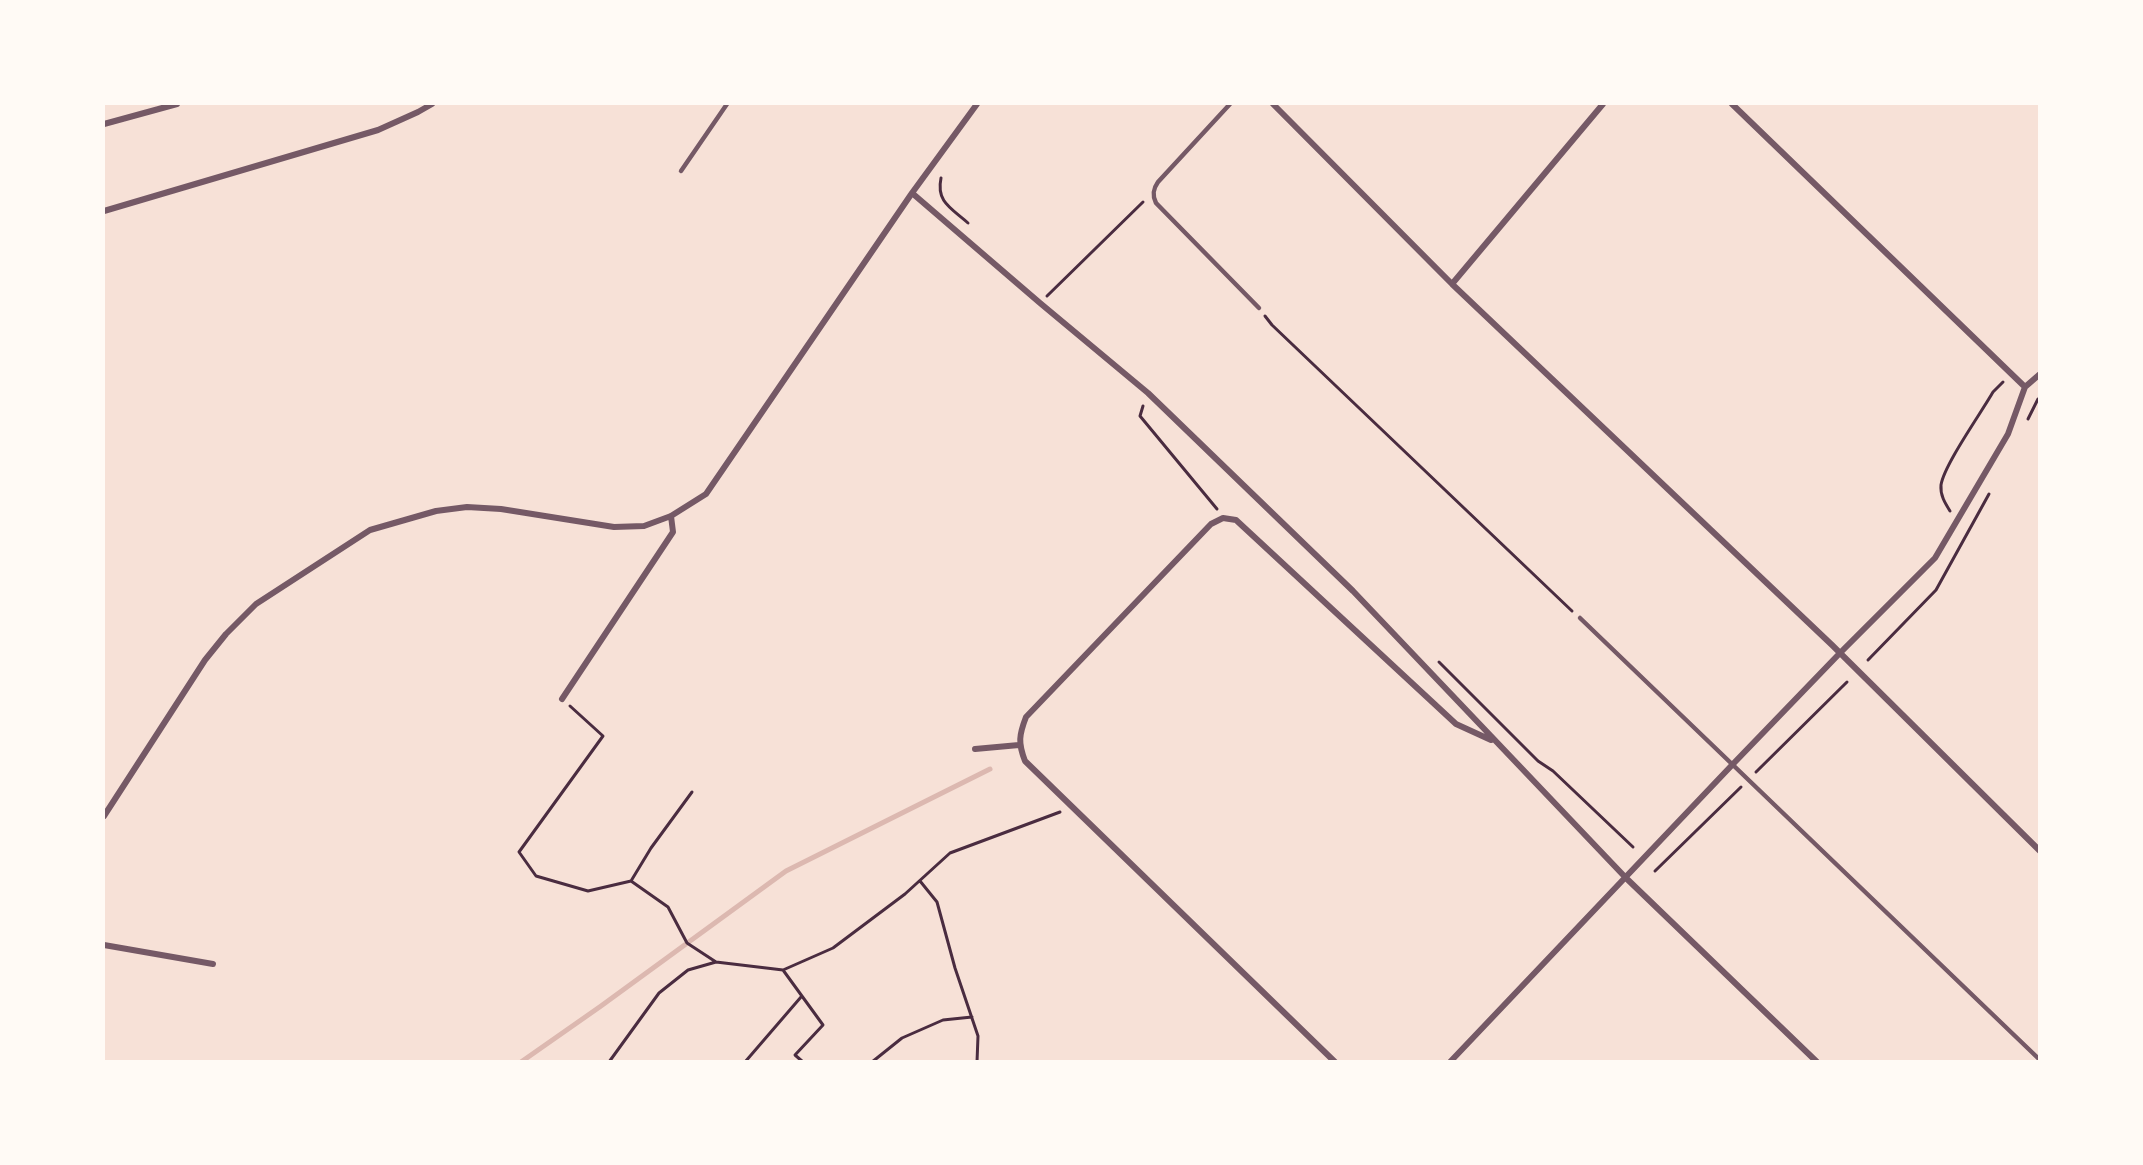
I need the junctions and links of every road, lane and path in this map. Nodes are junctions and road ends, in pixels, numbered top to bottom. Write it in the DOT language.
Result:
graph roads {
  1 [pos="177,104"];
  2 [pos="432,104"];
  3 [pos="727,104"];
  4 [pos="977,104"];
  5 [pos="1230,104"];
  6 [pos="1273,104"];
  7 [pos="1603,104"];
  8 [pos="1732,104"];
  9 [pos="104,124"];
  10 [pos="681,171"];
  11 [pos="1153,192"];
  12 [pos="912,193"];
  13 [pos="104,211"];
  14 [pos="1452,284"];
  15 [pos="1040,303"];
  16 [pos="1259,308"];
  17 [pos="2011,373"];
  18 [pos="2040,374"];
  19 [pos="2025,387"];
  20 [pos="1140,416"];
  21 [pos="671,516"];
  22 [pos="1223,518"];
  23 [pos="1957,522"];
  24 [pos="1580,618"];
  25 [pos="1840,653"];
  26 [pos="562,699"];
  27 [pos="1494,741"];
  28 [pos="1019,745"];
  29 [pos="975,749"];
  30 [pos="1733,764"];
  31 [pos="692,792"];
  32 [pos="1073,808"];
  33 [pos="104,816"];
  34 [pos="2040,851"];
  35 [pos="1626,878"];
  36 [pos="920,880"];
  37 [pos="631,881"];
  38 [pos="104,945"];
  39 [pos="716,962"];
  40 [pos="213,964"];
  41 [pos="783,970"];
  42 [pos="801,997"];
  43 [pos="972,1017"];
  44 [pos="2040,1059"];
  45 [pos="609,1062"];
  46 [pos="745,1062"];
  47 [pos="803,1062"];
  48 [pos="872,1062"];
  49 [pos="977,1062"];
  50 [pos="1335,1062"];
  51 [pos="1450,1062"];
  52 [pos="1816,1062"];
  1 -- 9 [label="street"];
  2 -- 13 [label="street"];
  3 -- 10 [label="lane"];
  4 -- 12 [label="street"];
  5 -- 11 [label="lane"];
  6 -- 14 [label="street"];
  7 -- 14 [label="street"];
  8 -- 17 [label="street"];
  11 -- 15 [label="path"];
  11 -- 16 [label="lane"];
  12 -- 15 [label="street"];
  12 -- 21 [label="street"];
  14 -- 25 [label="street"];
  15 -- 27 [label="street"];
  16 -- 24 [label="path"];
  17 -- 19 [label="street"];
  17 -- 23 [label="path"];
  18 -- 19 [label="street"];
  19 -- 23 [label="street"];
  20 -- 22 [label="path"];
  21 -- 26 [label="street"];
  21 -- 33 [label="street"];
  22 -- 27 [label="street"];
  22 -- 28 [label="street"];
  23 -- 25 [label="street"];
  24 -- 30 [label="lane"];
  25 -- 30 [label="street"];
  25 -- 34 [label="street"];
  26 -- 37 [label="path"];
  27 -- 35 [label="street"];
  28 -- 29 [label="street"];
  28 -- 32 [label="street"];
  30 -- 35 [label="street"];
  30 -- 44 [label="lane"];
  31 -- 37 [label="path"];
  32 -- 36 [label="path"];
  32 -- 50 [label="street"];
  35 -- 51 [label="street"];
  35 -- 52 [label="street"];
  36 -- 41 [label="path"];
  36 -- 43 [label="path"];
  37 -- 39 [label="path"];
  38 -- 40 [label="street"];
  39 -- 41 [label="path"];
  39 -- 45 [label="path"];
  41 -- 42 [label="path"];
  42 -- 46 [label="path"];
  42 -- 47 [label="path"];
  43 -- 48 [label="path"];
  43 -- 49 [label="path"];
}
